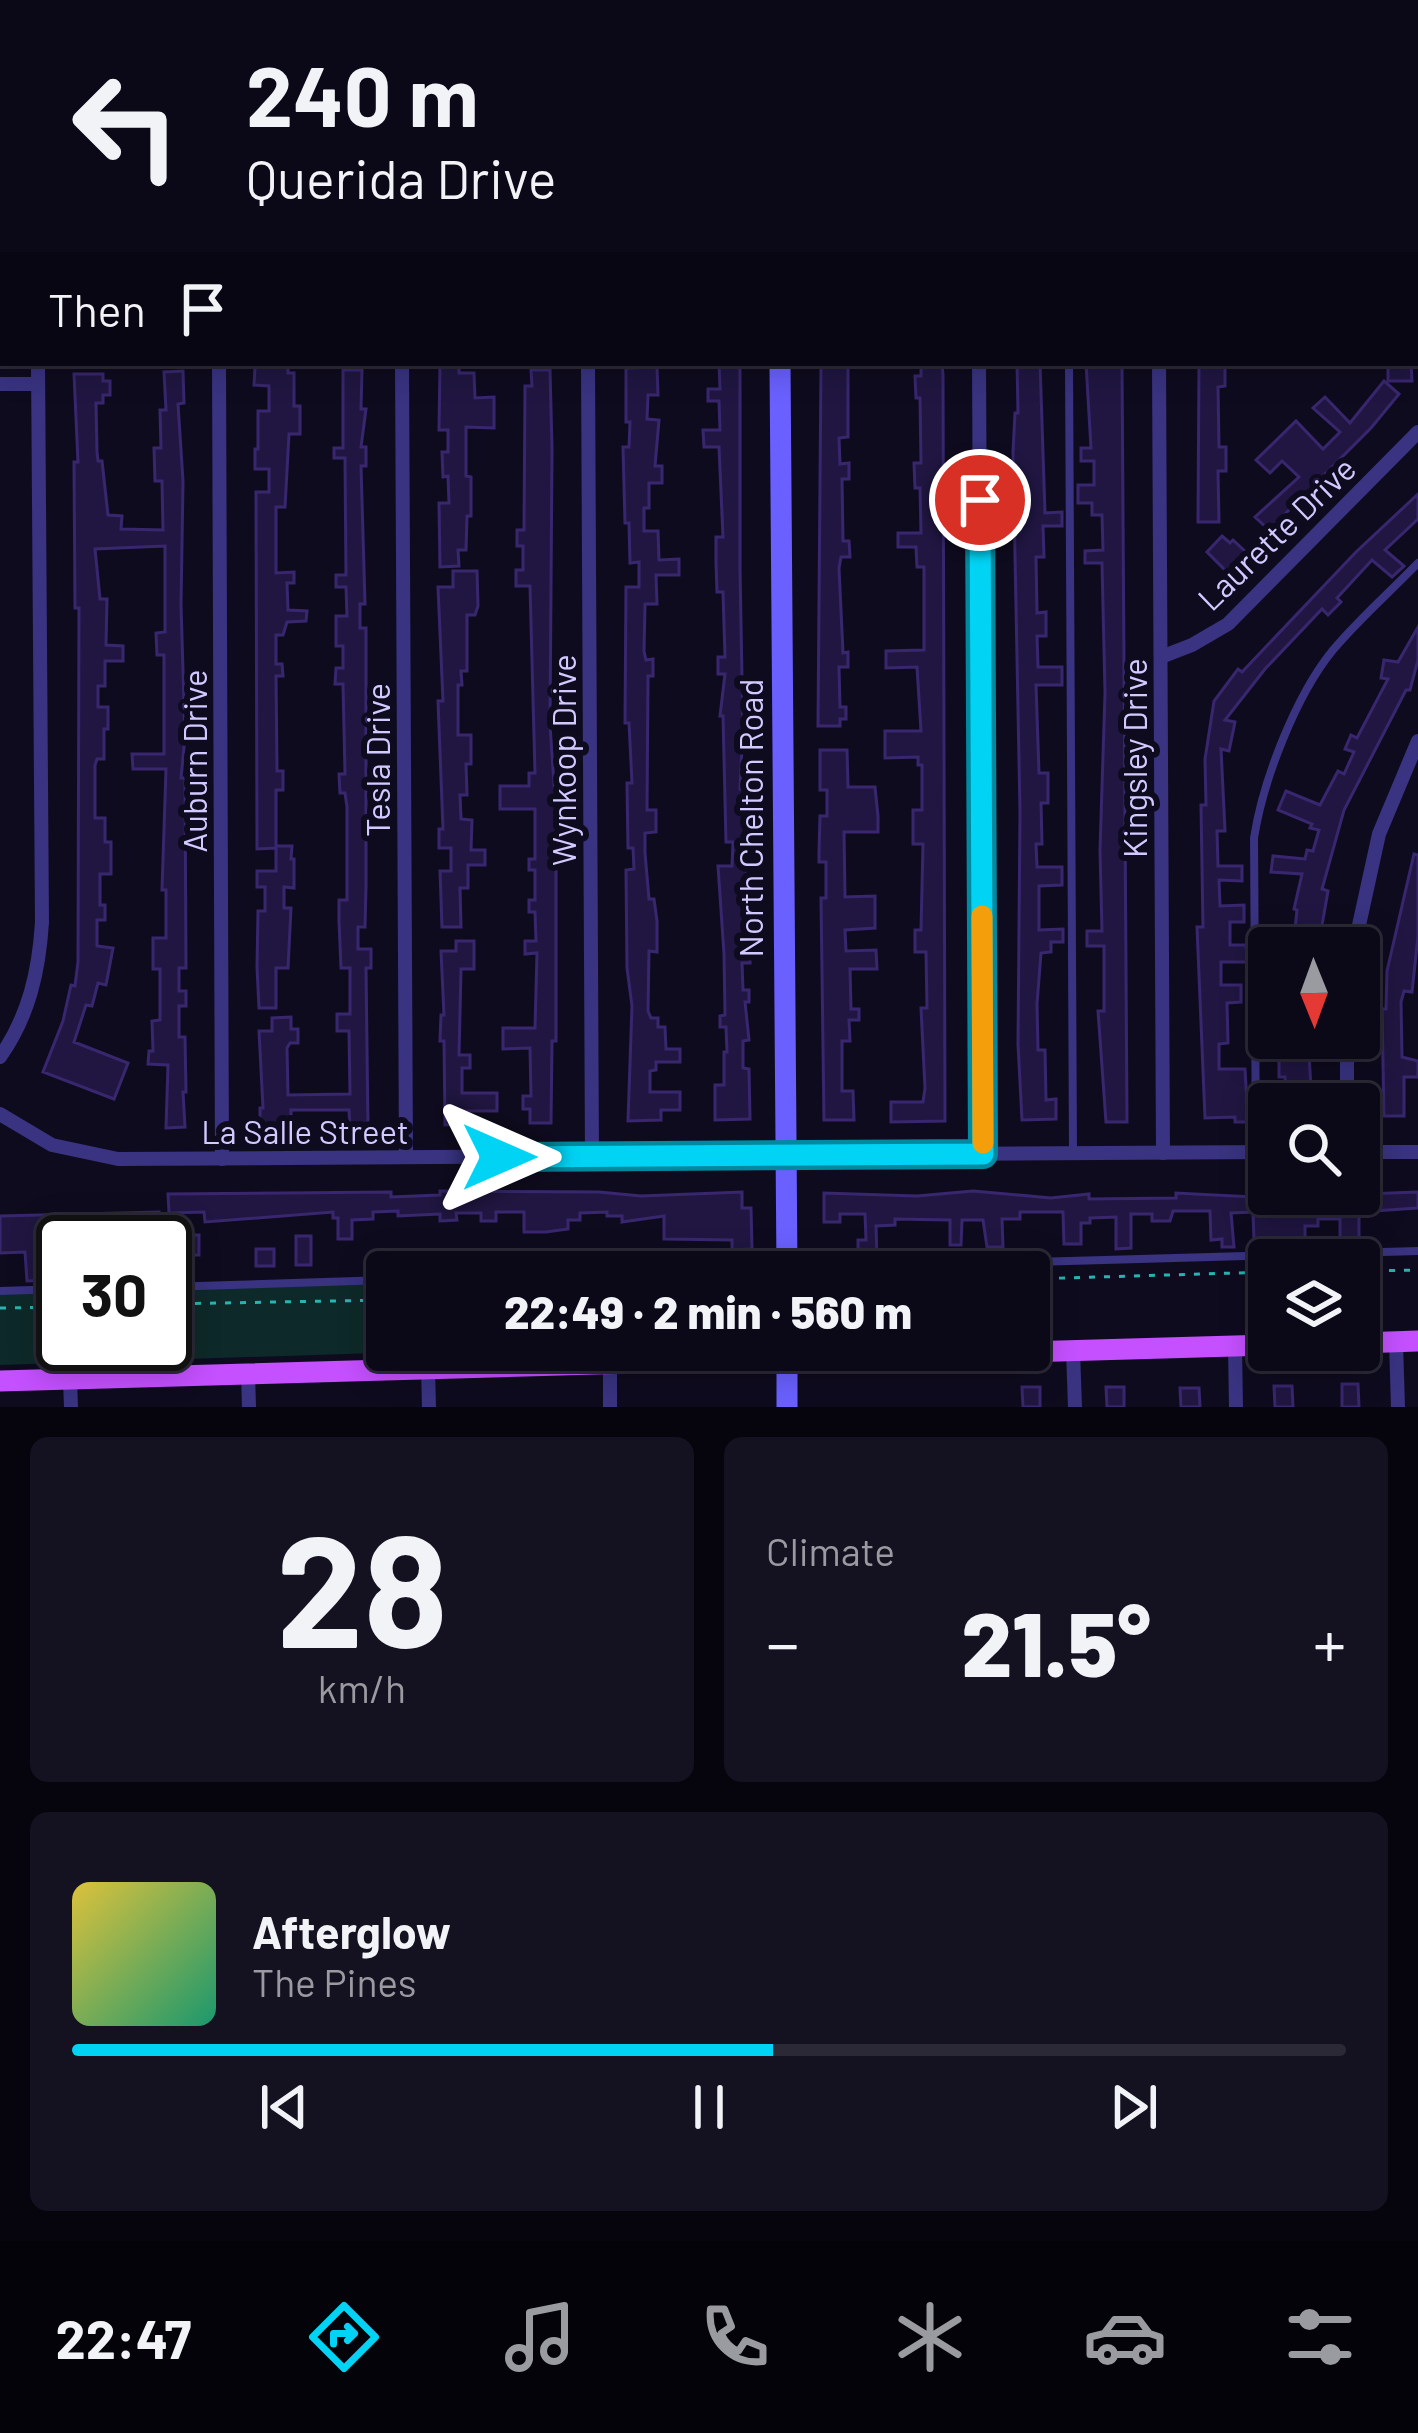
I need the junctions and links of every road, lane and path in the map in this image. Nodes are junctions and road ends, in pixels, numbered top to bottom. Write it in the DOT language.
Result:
graph roads {
  1 [pos="38,366"];
  2 [pos="219,366"];
  3 [pos="402,366"];
  4 [pos="587,366"];
  5 [pos="780,366"];
  6 [pos="979,366"];
  7 [pos="1069,366"];
  8 [pos="1159,366"];
  9 [pos="0,384"];
  10 [pos="38,384"];
  11 [pos="1418,432"];
  12 [pos="1418,563"];
  13 [pos="1161,657"];
  14 [pos="1418,741"];
  15 [pos="1359,927"];
  16 [pos="0,1057"];
  17 [pos="1261,1083"];
  18 [pos="0,1114"];
  19 [pos="1248,1152"];
  20 [pos="1380,1152"];
  21 [pos="1418,1152"];
  22 [pos="1163,1153"];
  23 [pos="983,1154"];
  24 [pos="1073,1154"];
  25 [pos="786,1155"];
  26 [pos="592,1156"];
  27 [pos="406,1157"];
  28 [pos="222,1159"];
  29 [pos="787,1251"];
  30 [pos="1418,1251"];
  31 [pos="1050,1263"];
  32 [pos="1418,1270"];
  33 [pos="1380,1271"];
  34 [pos="1248,1273"];
  35 [pos="1050,1278"];
  36 [pos="366,1281"];
  37 [pos="192,1285"];
  38 [pos="36,1290"];
  39 [pos="0,1291"];
  40 [pos="366,1300"];
  41 [pos="192,1304"];
  42 [pos="36,1307"];
  43 [pos="0,1308"];
  44 [pos="1407,1341"];
  45 [pos="1234,1346"];
  46 [pos="1248,1346"];
  47 [pos="1050,1351"];
  48 [pos="1073,1351"];
  49 [pos="366,1371"];
  50 [pos="428,1371"];
  51 [pos="610,1371"];
  52 [pos="788,1371"];
  53 [pos="248,1374"];
  54 [pos="70,1379"];
  55 [pos="0,1381"];
  56 [pos="70,1407"];
  57 [pos="249,1407"];
  58 [pos="429,1407"];
  59 [pos="610,1407"];
  60 [pos="787,1407"];
  61 [pos="1075,1407"];
  62 [pos="1236,1407"];
  63 [pos="1398,1407"];
  1 -- 10 [label="street"];
  2 -- 28 [label="street, Auburn Drive"];
  3 -- 27 [label="street, Tesla Drive"];
  4 -- 26 [label="street, Wynkoop Drive"];
  5 -- 25 [label="main road, North Chelton Road"];
  6 -- 23 [label="street"];
  7 -- 24 [label="lane"];
  8 -- 13 [label="street, Kingsley Drive"];
  9 -- 10 [label="street"];
  10 -- 16 [label="street"];
  11 -- 13 [label="street, Laurette Drive"];
  12 -- 17 [label="lane"];
  13 -- 22 [label="street, Kingsley Drive"];
  14 -- 15 [label="street"];
  18 -- 28 [label="street, La Salle Street"];
  19 -- 22 [label="street, La Salle Street"];
  20 -- 21 [label="street"];
  22 -- 24 [label="street, La Salle Street"];
  23 -- 24 [label="street, La Salle Street"];
  23 -- 25 [label="street, La Salle Street"];
  25 -- 26 [label="street, La Salle Street"];
  25 -- 29 [label="main road, North Chelton Road"];
  26 -- 27 [label="street, La Salle Street"];
  27 -- 28 [label="street, La Salle Street"];
  30 -- 31 [label="lane"];
  32 -- 33 [label="path"];
  34 -- 35 [label="path"];
  36 -- 37 [label="lane"];
  38 -- 39 [label="lane"];
  40 -- 41 [label="path"];
  42 -- 43 [label="path"];
  44 -- 63 [label="street"];
  45 -- 46 [label="main road"];
  45 -- 48 [label="main road"];
  45 -- 62 [label="street"];
  47 -- 48 [label="main road"];
  48 -- 61 [label="street"];
  49 -- 53 [label="main road"];
  50 -- 58 [label="street"];
  51 -- 59 [label="street"];
  52 -- 60 [label="main road"];
  53 -- 54 [label="main road"];
  53 -- 57 [label="street"];
  54 -- 55 [label="main road"];
  54 -- 56 [label="street"];
}
